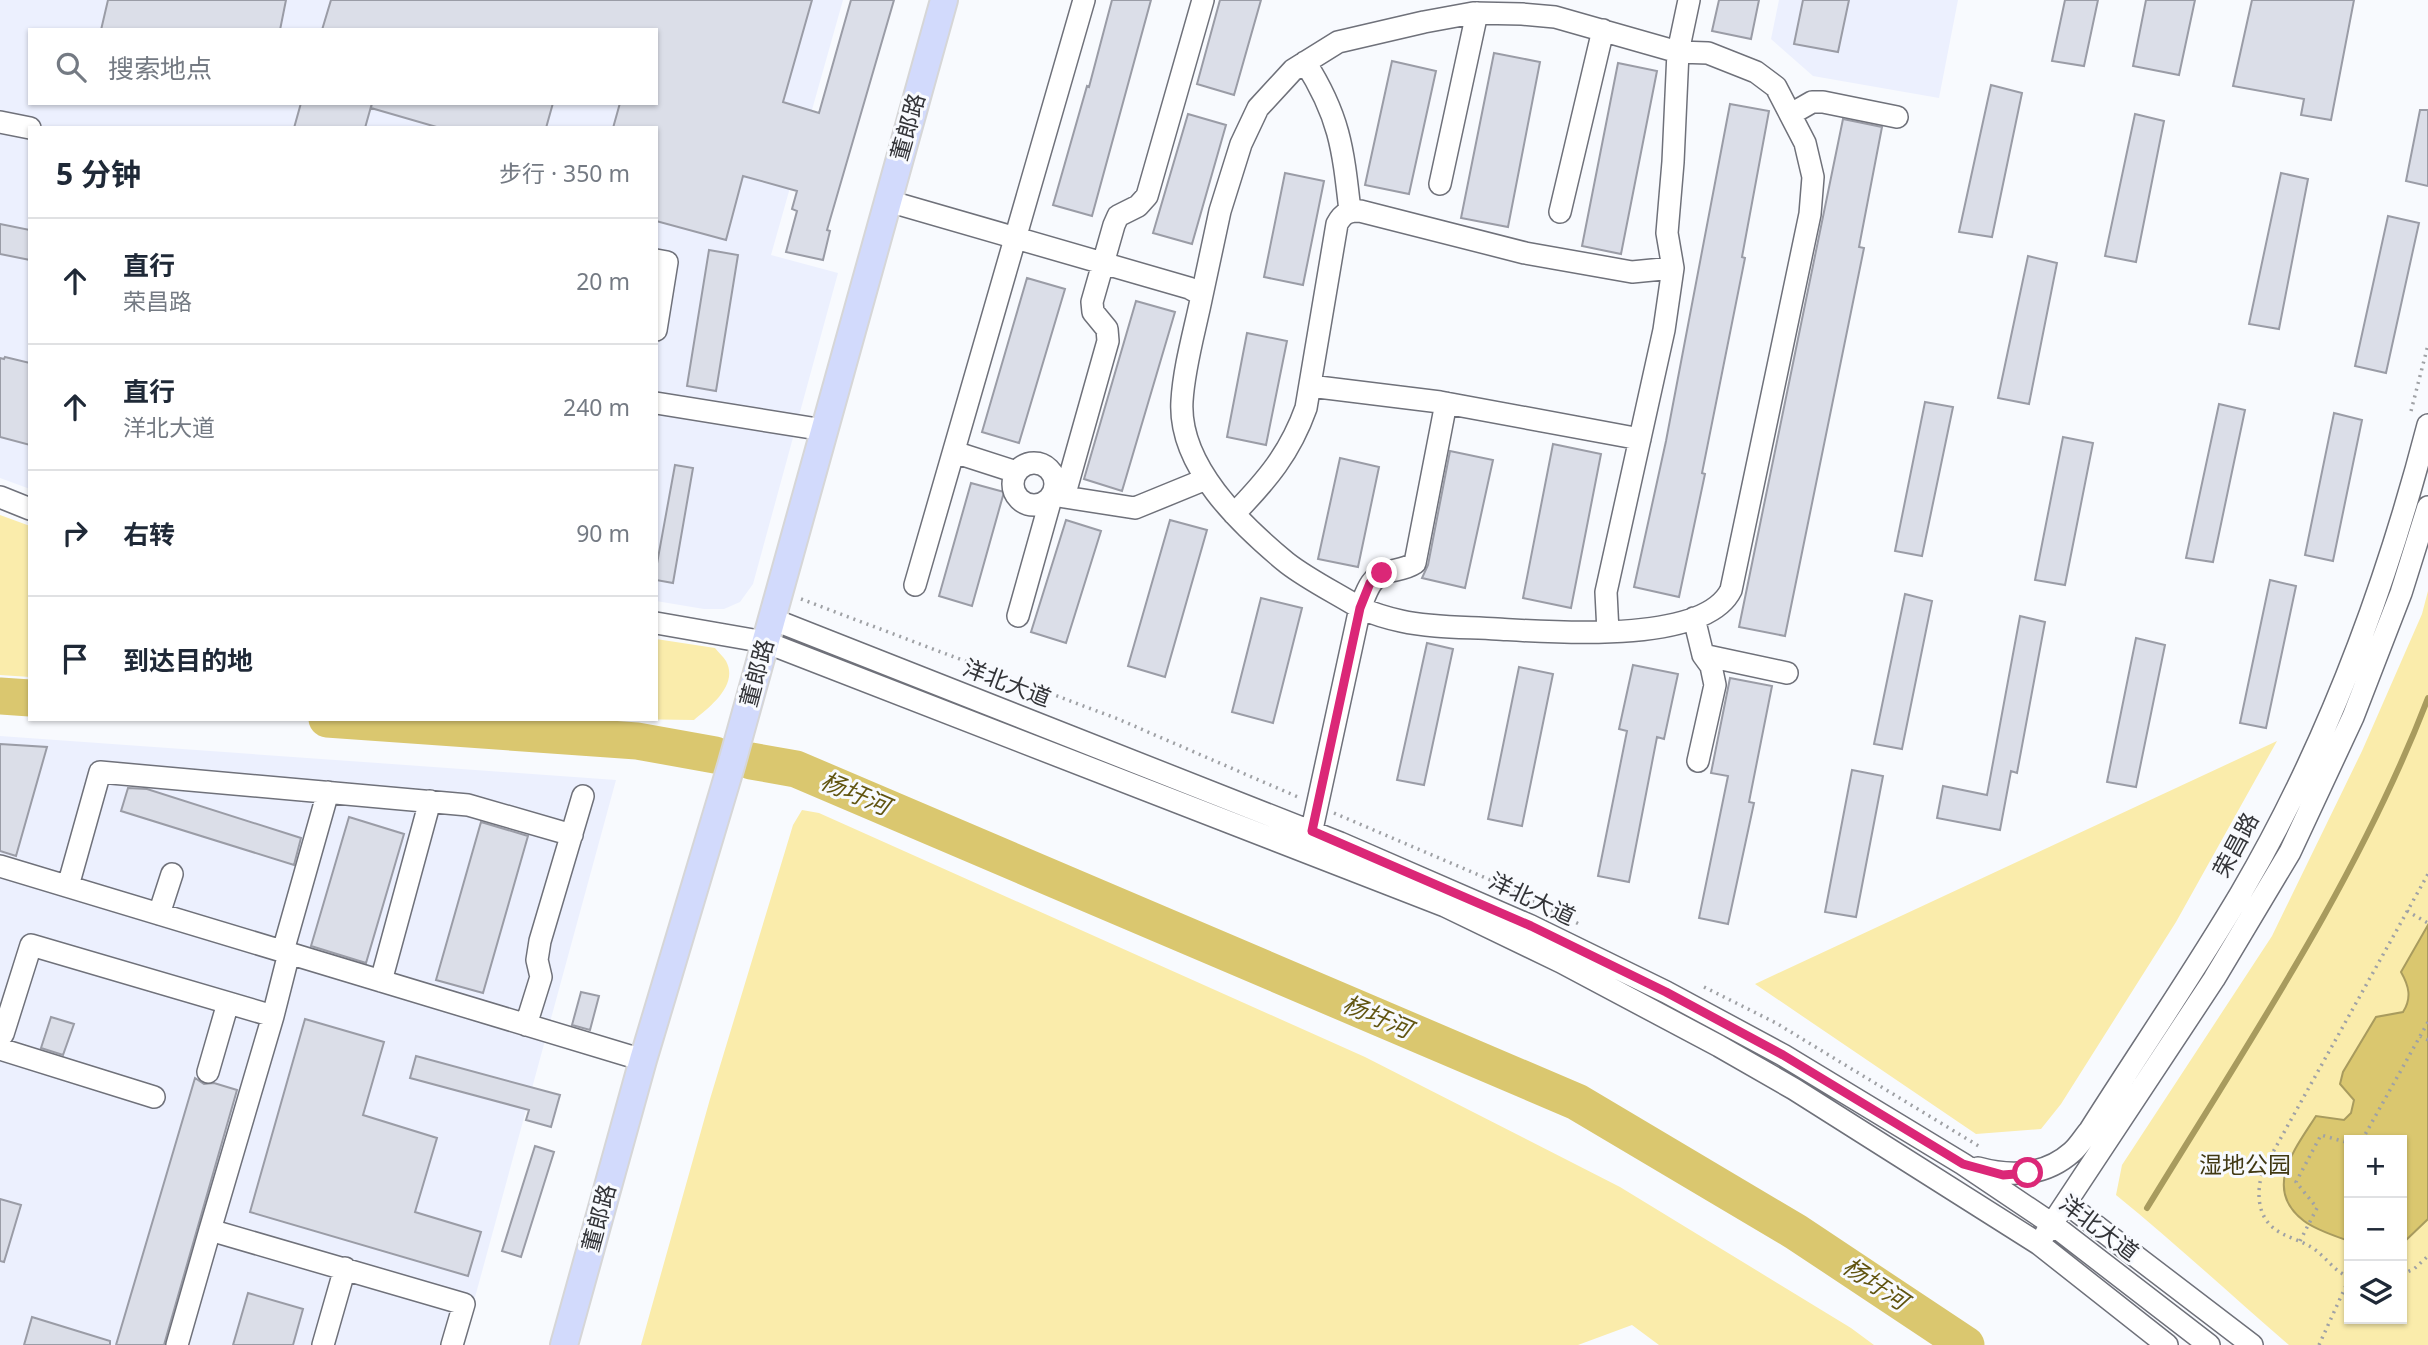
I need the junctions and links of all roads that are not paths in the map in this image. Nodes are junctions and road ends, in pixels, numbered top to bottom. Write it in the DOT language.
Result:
graph roads {
  1 [pos="944,0"];
  2 [pos="1084,0"];
  3 [pos="1203,0"];
  4 [pos="1689,0"];
  5 [pos="1475,9"];
  6 [pos="1567,10"];
  7 [pos="1603,30"];
  8 [pos="1678,52"];
  9 [pos="1305,62"];
  10 [pos="1791,114"];
  11 [pos="1897,117"];
  12 [pos="0,122"];
  13 [pos="28,128"];
  14 [pos="1440,184"];
  15 [pos="888,201"];
  16 [pos="1350,211"];
  17 [pos="1560,212"];
  18 [pos="1015,238"];
  19 [pos="658,261"];
  20 [pos="1103,263"];
  21 [pos="1673,268"];
  22 [pos="1202,295"];
  23 [pos="658,318"];
  24 [pos="1310,386"];
  25 [pos="658,402"];
  26 [pos="1446,403"];
  27 [pos="2418,424"];
  28 [pos="824,430"];
  29 [pos="1640,439"];
  30 [pos="954,452"];
  31 [pos="1016,472"];
  32 [pos="1206,479"];
  33 [pos="1058,496"];
  34 [pos="0,497"];
  35 [pos="2428,507"];
  36 [pos="28,508"];
  37 [pos="1234,514"];
  38 [pos="915,585"];
  39 [pos="1360,608"];
  40 [pos="1018,616"];
  41 [pos="1694,618"];
  42 [pos="658,624"];
  43 [pos="769,631"];
  44 [pos="1608,632"];
  45 [pos="1703,655"];
  46 [pos="1787,673"];
  47 [pos="1698,761"];
  48 [pos="328,792"];
  49 [pos="583,796"];
  50 [pos="430,801"];
  51 [pos="1312,831"];
  52 [pos="572,835"];
  53 [pos="1307,852"];
  54 [pos="0,866"];
  55 [pos="172,874"];
  56 [pos="68,886"];
  57 [pos="159,914"];
  58 [pos="286,952"];
  59 [pos="380,981"];
  60 [pos="228,1003"];
  61 [pos="273,1016"];
  62 [pos="526,1025"];
  63 [pos="1,1041"];
  64 [pos="643,1060"];
  65 [pos="208,1072"];
  66 [pos="154,1097"];
  67 [pos="2073,1152"];
  68 [pos="1963,1164"];
  69 [pos="2066,1203"];
  70 [pos="2050,1222"];
  71 [pos="211,1230"];
  72 [pos="2039,1244"];
  73 [pos="345,1268"];
  74 [pos="177,1345"];
  75 [pos="323,1345"];
  76 [pos="452,1345"];
  77 [pos="564,1345"];
  78 [pos="2167,1345"];
  79 [pos="2209,1345"];
  80 [pos="2252,1345"];
  1 -- 15 [label="main road, 董郎路"];
  2 -- 18 [label="street"];
  3 -- 20 [label="street"];
  4 -- 8 [label="street"];
  5 -- 6 [label="street"];
  5 -- 9 [label="street"];
  5 -- 14 [label="street"];
  6 -- 7 [label="street"];
  7 -- 8 [label="street"];
  7 -- 17 [label="street"];
  8 -- 10 [label="street"];
  8 -- 21 [label="street"];
  9 -- 16 [label="street"];
  9 -- 22 [label="street"];
  10 -- 11 [label="street"];
  10 -- 41 [label="street"];
  12 -- 13 [label="street"];
  15 -- 18 [label="street"];
  15 -- 28 [label="main road, 董郎路"];
  16 -- 21 [label="street"];
  16 -- 24 [label="street"];
  18 -- 20 [label="street"];
  18 -- 30 [label="street"];
  19 -- 23 [label="street"];
  20 -- 22 [label="street"];
  20 -- 33 [label="street"];
  21 -- 29 [label="street"];
  22 -- 32 [label="street"];
  24 -- 26 [label="street"];
  24 -- 37 [label="street"];
  25 -- 28 [label="street"];
  26 -- 29 [label="street"];
  26 -- 39 [label="street"];
  27 -- 67 [label="street, 荣昌路"];
  28 -- 43 [label="main road, 董郎路"];
  29 -- 44 [label="street"];
  30 -- 31 [label="street"];
  30 -- 38 [label="street"];
  31 -- 33 [label="street"];
  31 -- 33 [label="street"];
  32 -- 33 [label="street"];
  32 -- 37 [label="street"];
  33 -- 40 [label="street"];
  34 -- 36 [label="street"];
  35 -- 69 [label="street"];
  37 -- 39 [label="street"];
  39 -- 44 [label="street"];
  39 -- 51 [label="street"];
  41 -- 44 [label="street"];
  41 -- 45 [label="street"];
  42 -- 43 [label="street"];
  43 -- 51 [label="street, 洋北大道"];
  43 -- 53 [label="street, 洋北大道"];
  43 -- 64 [label="main road, 董郎路"];
  45 -- 46 [label="street"];
  45 -- 47 [label="street"];
  48 -- 50 [label="street"];
  48 -- 56 [label="street"];
  48 -- 58 [label="street"];
  49 -- 52 [label="street"];
  50 -- 52 [label="street"];
  50 -- 59 [label="street"];
  51 -- 53 [label="street"];
  51 -- 68 [label="street, 洋北大道"];
  52 -- 62 [label="street"];
  53 -- 72 [label="street, 洋北大道"];
  54 -- 56 [label="street"];
  55 -- 57 [label="street"];
  56 -- 57 [label="street"];
  57 -- 58 [label="street"];
  58 -- 59 [label="street"];
  58 -- 61 [label="street"];
  59 -- 62 [label="street"];
  60 -- 61 [label="street"];
  60 -- 63 [label="street"];
  60 -- 65 [label="street"];
  61 -- 71 [label="street"];
  62 -- 64 [label="street"];
  63 -- 66 [label="street"];
  64 -- 77 [label="main road, 董郎路"];
  67 -- 68 [label="street, 荣昌路"];
  67 -- 70 [label="street"];
  68 -- 70 [label="street, 洋北大道"];
  69 -- 70 [label="street"];
  69 -- 80 [label="street"];
  70 -- 72 [label="street"];
  70 -- 79 [label="street, 洋北大道"];
  71 -- 73 [label="street"];
  71 -- 74 [label="street"];
  72 -- 78 [label="street, 洋北大道"];
  73 -- 75 [label="street"];
  73 -- 76 [label="street"];
}
